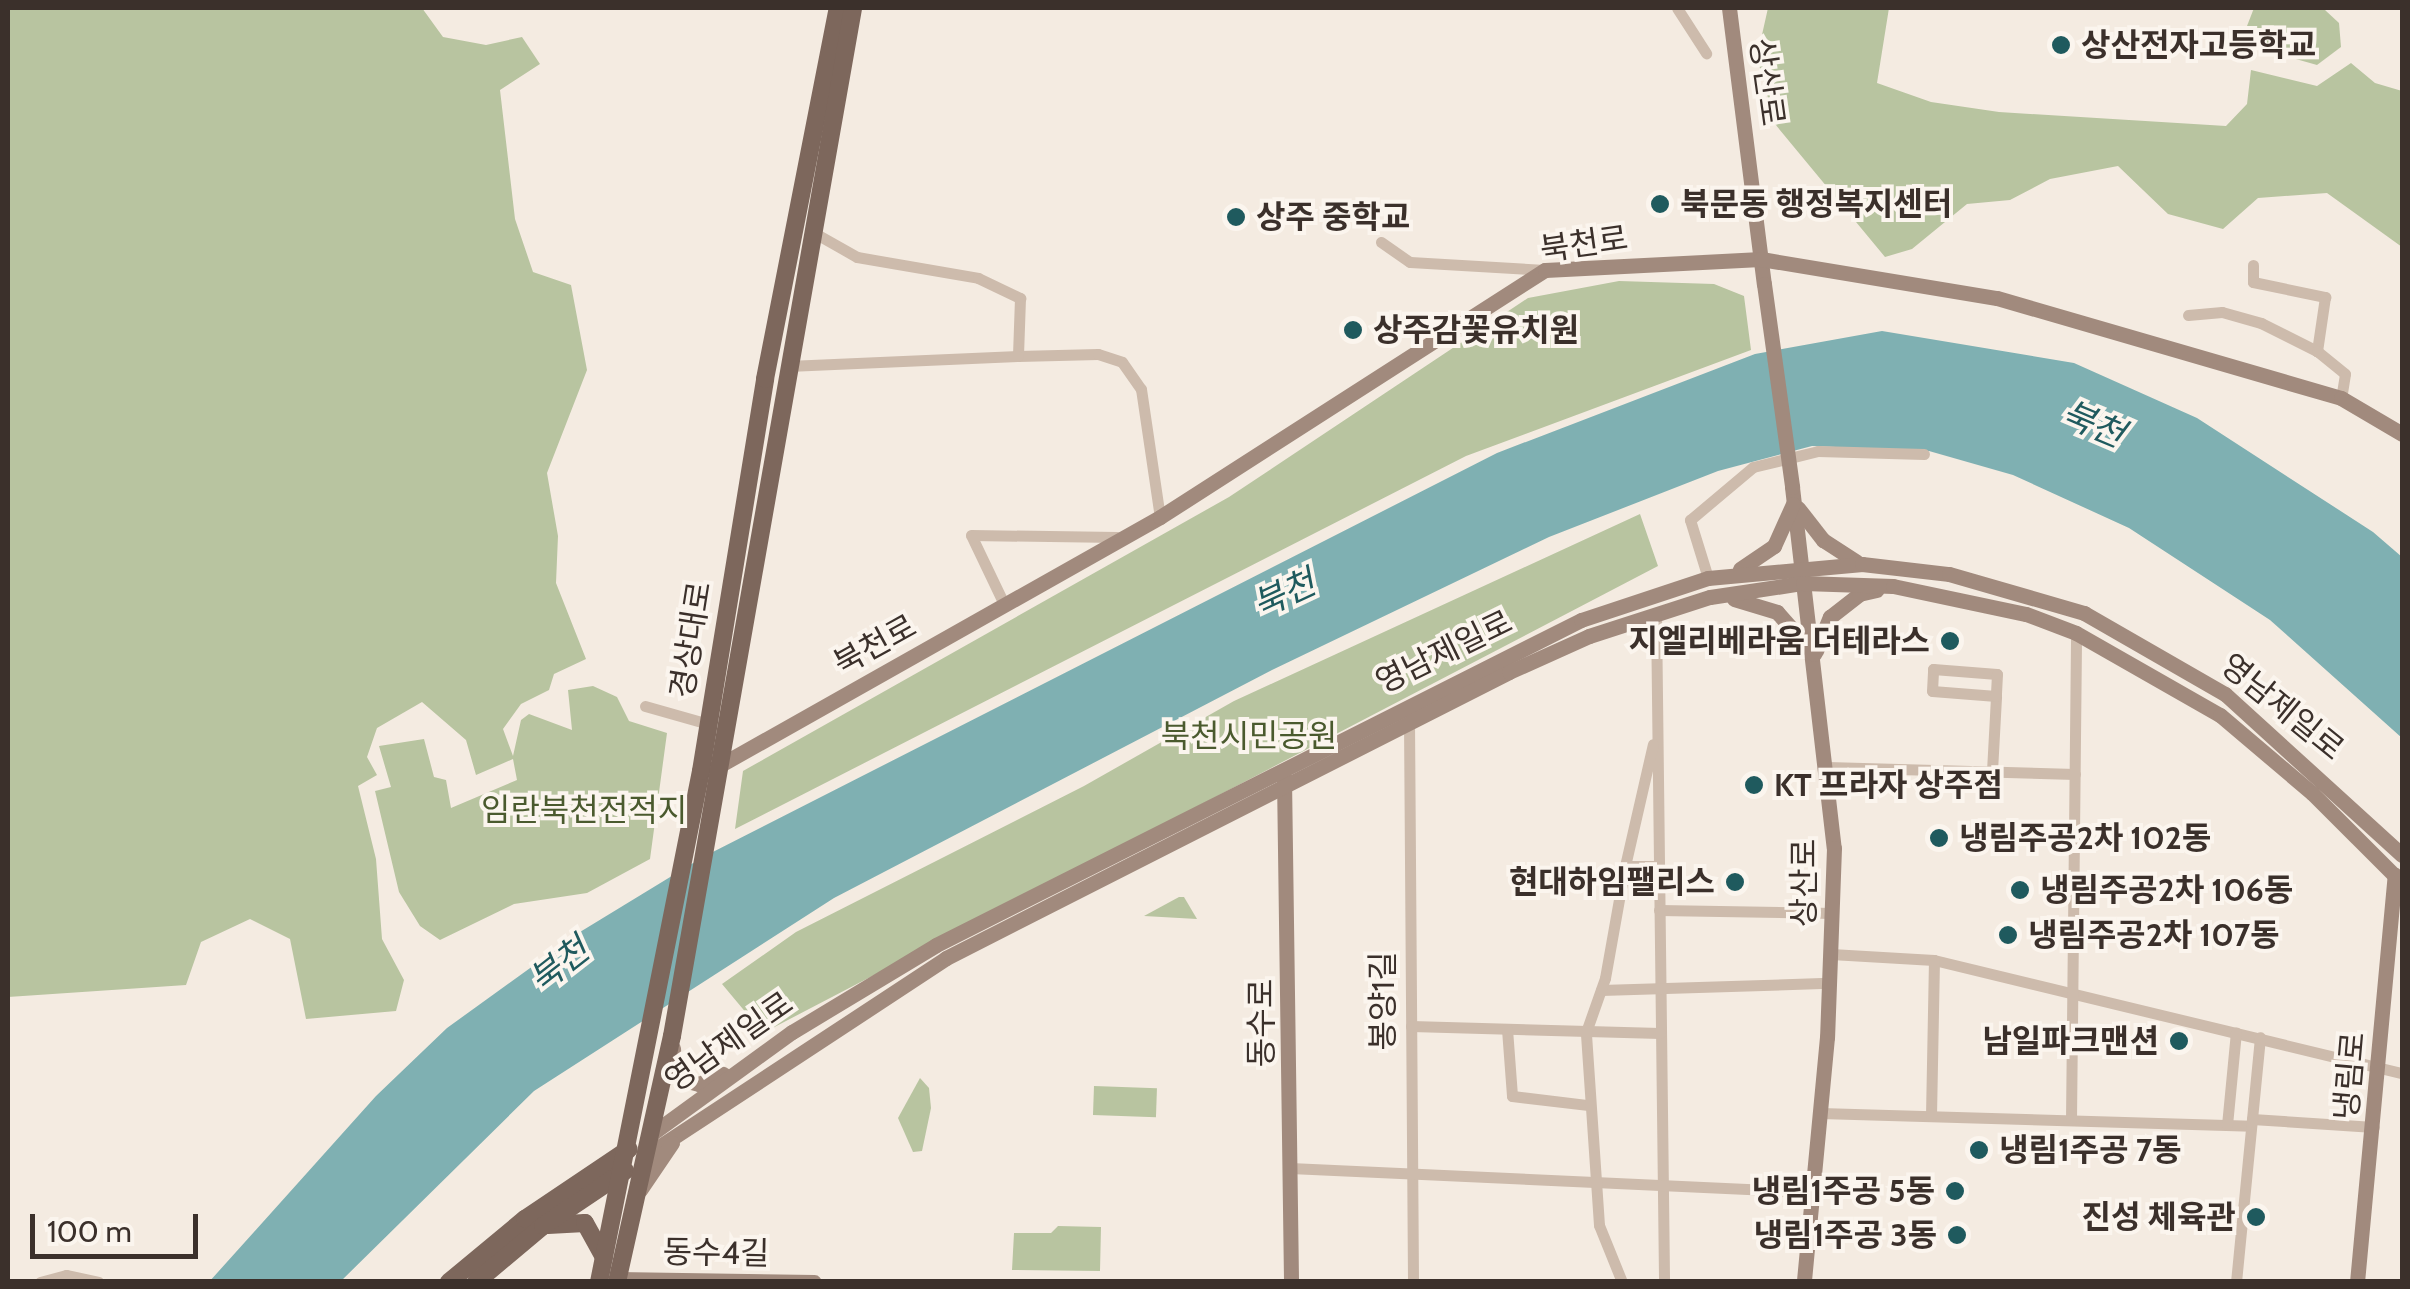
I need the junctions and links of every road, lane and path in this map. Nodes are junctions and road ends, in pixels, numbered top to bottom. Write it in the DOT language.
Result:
graph roads {
  1 [pos="838,8"];
  2 [pos="853,8"];
  3 [pos="1676,8"];
  4 [pos="1733,12"];
  5 [pos="1706,53"];
  6 [pos="812,231"];
  7 [pos="1380,242"];
  8 [pos="1761,259"];
  9 [pos="2253,265"];
  10 [pos="1545,270"];
  11 [pos="2188,314"];
  12 [pos="2318,351"];
  13 [pos="1018,356"];
  14 [pos="786,366"];
  15 [pos="2341,398"];
  16 [pos="2402,434"];
  17 [pos="1924,454"];
  18 [pos="1793,494"];
  19 [pos="1160,517"];
  20 [pos="1118,537"];
  21 [pos="1862,564"];
  22 [pos="1729,574"];
  23 [pos="1802,575"];
  24 [pos="1708,578"];
  25 [pos="1893,586"];
  26 [pos="1710,597"];
  27 [pos="1004,604"];
  28 [pos="1656,613"];
  29 [pos="2076,633"];
  30 [pos="1814,654"];
  31 [pos="1996,696"];
  32 [pos="644,706"];
  33 [pos="1408,720"];
  34 [pos="708,724"];
  35 [pos="1657,727"];
  36 [pos="1283,764"];
  37 [pos="1827,767"];
  38 [pos="709,770"];
  39 [pos="1992,772"];
  40 [pos="2074,774"];
  41 [pos="1284,783"];
  42 [pos="2402,856"];
  43 [pos="1625,866"];
  44 [pos="1658,866"];
  45 [pos="2399,879"];
  46 [pos="1658,910"];
  47 [pos="1833,913"];
  48 [pos="1831,954"];
  49 [pos="1934,960"];
  50 [pos="1829,983"];
  51 [pos="1601,990"];
  52 [pos="1659,990"];
  53 [pos="2072,992"];
  54 [pos="1411,1026"];
  55 [pos="1508,1029"];
  56 [pos="1586,1032"];
  57 [pos="2236,1032"];
  58 [pos="1660,1034"];
  59 [pos="672,1036"];
  60 [pos="2260,1037"];
  61 [pos="2378,1065"];
  62 [pos="741,1067"];
  63 [pos="2402,1073"];
  64 [pos="1588,1105"];
  65 [pos="1820,1113"];
  66 [pos="1931,1116"];
  67 [pos="2071,1120"];
  68 [pos="2251,1122"];
  69 [pos="2227,1125"];
  70 [pos="2374,1126"];
  71 [pos="684,1129"];
  72 [pos="650,1135"];
  73 [pos="636,1153"];
  74 [pos="1290,1168"];
  75 [pos="1412,1171"];
  76 [pos="622,1172"];
  77 [pos="1593,1182"];
  78 [pos="1662,1184"];
  79 [pos="1811,1192"];
  80 [pos="636,1198"];
  81 [pos="542,1226"];
  82 [pos="604,1257"];
  83 [pos="611,1281"];
  84 [pos="741,1281"];
  85 [pos="40,1282"];
  86 [pos="98,1282"];
  87 [pos="448,1282"];
  88 [pos="476,1282"];
  89 [pos="814,1282"];
  90 [pos="1291,1282"];
  91 [pos="1413,1282"];
  92 [pos="1622,1282"];
  93 [pos="1664,1282"];
  94 [pos="1804,1282"];
  95 [pos="2236,1282"];
  96 [pos="2357,1282"];
  1 -- 34 [label="main road, 경상대로"];
  2 -- 6 [label="main road, 경상대로"];
  3 -- 5 [label="street"];
  4 -- 8 [label="street, 상산로"];
  6 -- 13 [label="street"];
  6 -- 14 [label="main road, 경상대로"];
  7 -- 10 [label="street"];
  8 -- 10 [label="street, 북천로"];
  8 -- 15 [label="street, 북천로"];
  8 -- 18 [label="street, 상산로, bridge"];
  9 -- 12 [label="street"];
  10 -- 19 [label="street, 북천로"];
  11 -- 12 [label="street"];
  12 -- 15 [label="street"];
  13 -- 14 [label="street"];
  13 -- 19 [label="street"];
  14 -- 38 [label="main road, 경상대로"];
  15 -- 16 [label="street, 북천로"];
  17 -- 24 [label="street"];
  18 -- 21 [label="street"];
  18 -- 22 [label="street"];
  18 -- 23 [label="street, 상산로"];
  19 -- 20 [label="street, 북천로"];
  20 -- 27 [label="street, 북천로"];
  20 -- 27 [label="street"];
  21 -- 23 [label="street, 영남제일로"];
  21 -- 42 [label="street, 영남제일로"];
  22 -- 23 [label="street, 영남제일로"];
  22 -- 24 [label="street, 영남제일로"];
  23 -- 25 [label="street, 영남제일로"];
  23 -- 26 [label="street, 영남제일로"];
  23 -- 30 [label="street, 상산로"];
  24 -- 36 [label="street, 영남제일로"];
  25 -- 29 [label="street, 영남제일로"];
  25 -- 30 [label="street"];
  26 -- 28 [label="street, 영남제일로"];
  26 -- 30 [label="street"];
  27 -- 38 [label="street, 북천로"];
  28 -- 33 [label="street, 영남제일로"];
  28 -- 35 [label="street"];
  29 -- 40 [label="street"];
  29 -- 45 [label="street, 영남제일로"];
  30 -- 37 [label="street, 상산로"];
  31 -- 31 [label="street"];
  31 -- 39 [label="street"];
  32 -- 34 [label="street"];
  33 -- 41 [label="street, 영남제일로"];
  33 -- 54 [label="street, 봉양1길"];
  34 -- 38 [label="main road, 경상대로"];
  35 -- 43 [label="street"];
  35 -- 44 [label="street"];
  36 -- 41 [label="street, 동수로"];
  36 -- 62 [label="street, 영남제일로"];
  37 -- 39 [label="street"];
  37 -- 47 [label="street, 상산로"];
  38 -- 59 [label="main road, 경상대로"];
  38 -- 73 [label="main road, 경상대로"];
  39 -- 40 [label="street"];
  40 -- 53 [label="street"];
  41 -- 71 [label="street, 영남제일로"];
  41 -- 74 [label="street, 동수로"];
  43 -- 44 [label="street"];
  43 -- 51 [label="street"];
  44 -- 46 [label="street"];
  45 -- 61 [label="street, 냉림로"];
  46 -- 47 [label="street"];
  46 -- 52 [label="street"];
  47 -- 48 [label="street, 상산로"];
  48 -- 49 [label="street"];
  48 -- 50 [label="street, 상산로"];
  49 -- 53 [label="street"];
  49 -- 66 [label="street"];
  50 -- 52 [label="street"];
  50 -- 65 [label="street, 상산로"];
  51 -- 52 [label="street"];
  51 -- 56 [label="street"];
  52 -- 58 [label="street"];
  53 -- 57 [label="street"];
  53 -- 67 [label="street"];
  54 -- 55 [label="street"];
  54 -- 75 [label="street, 봉양1길"];
  55 -- 56 [label="street"];
  55 -- 64 [label="street"];
  56 -- 58 [label="street"];
  56 -- 64 [label="street"];
  57 -- 60 [label="street"];
  57 -- 69 [label="street"];
  58 -- 78 [label="street"];
  59 -- 62 [label="street"];
  59 -- 72 [label="main road, 경상대로"];
  60 -- 61 [label="street"];
  60 -- 68 [label="street"];
  61 -- 63 [label="street"];
  61 -- 70 [label="street, 냉림로"];
  62 -- 72 [label="street, 영남제일로"];
  64 -- 77 [label="street"];
  65 -- 66 [label="street"];
  65 -- 79 [label="street, 상산로"];
  66 -- 67 [label="street"];
  67 -- 69 [label="street"];
  68 -- 69 [label="street"];
  68 -- 70 [label="street"];
  68 -- 95 [label="street"];
  70 -- 96 [label="street, 냉림로"];
  71 -- 73 [label="street, 영남제일로"];
  71 -- 80 [label="street"];
  72 -- 73 [label="main road, 경상대로"];
  73 -- 76 [label="main road, 영남제일로"];
  73 -- 80 [label="main road, 경상대로"];
  73 -- 87 [label="main road, 영남제일로"];
  74 -- 75 [label="street"];
  74 -- 90 [label="street, 동수로"];
  75 -- 77 [label="street"];
  75 -- 91 [label="street, 봉양1길"];
  76 -- 81 [label="main road, 영남제일로"];
  76 -- 82 [label="main road"];
  77 -- 78 [label="street"];
  77 -- 92 [label="street"];
  78 -- 79 [label="street"];
  78 -- 93 [label="street"];
  79 -- 94 [label="street, 상산로"];
  80 -- 83 [label="main road, 경상대로"];
  81 -- 82 [label="main road"];
  81 -- 88 [label="main road, 영남제일로"];
  82 -- 83 [label="main road"];
  83 -- 84 [label="street, 동수4길"];
  84 -- 89 [label="street, 동수4길"];
  85 -- 86 [label="street"];
}
